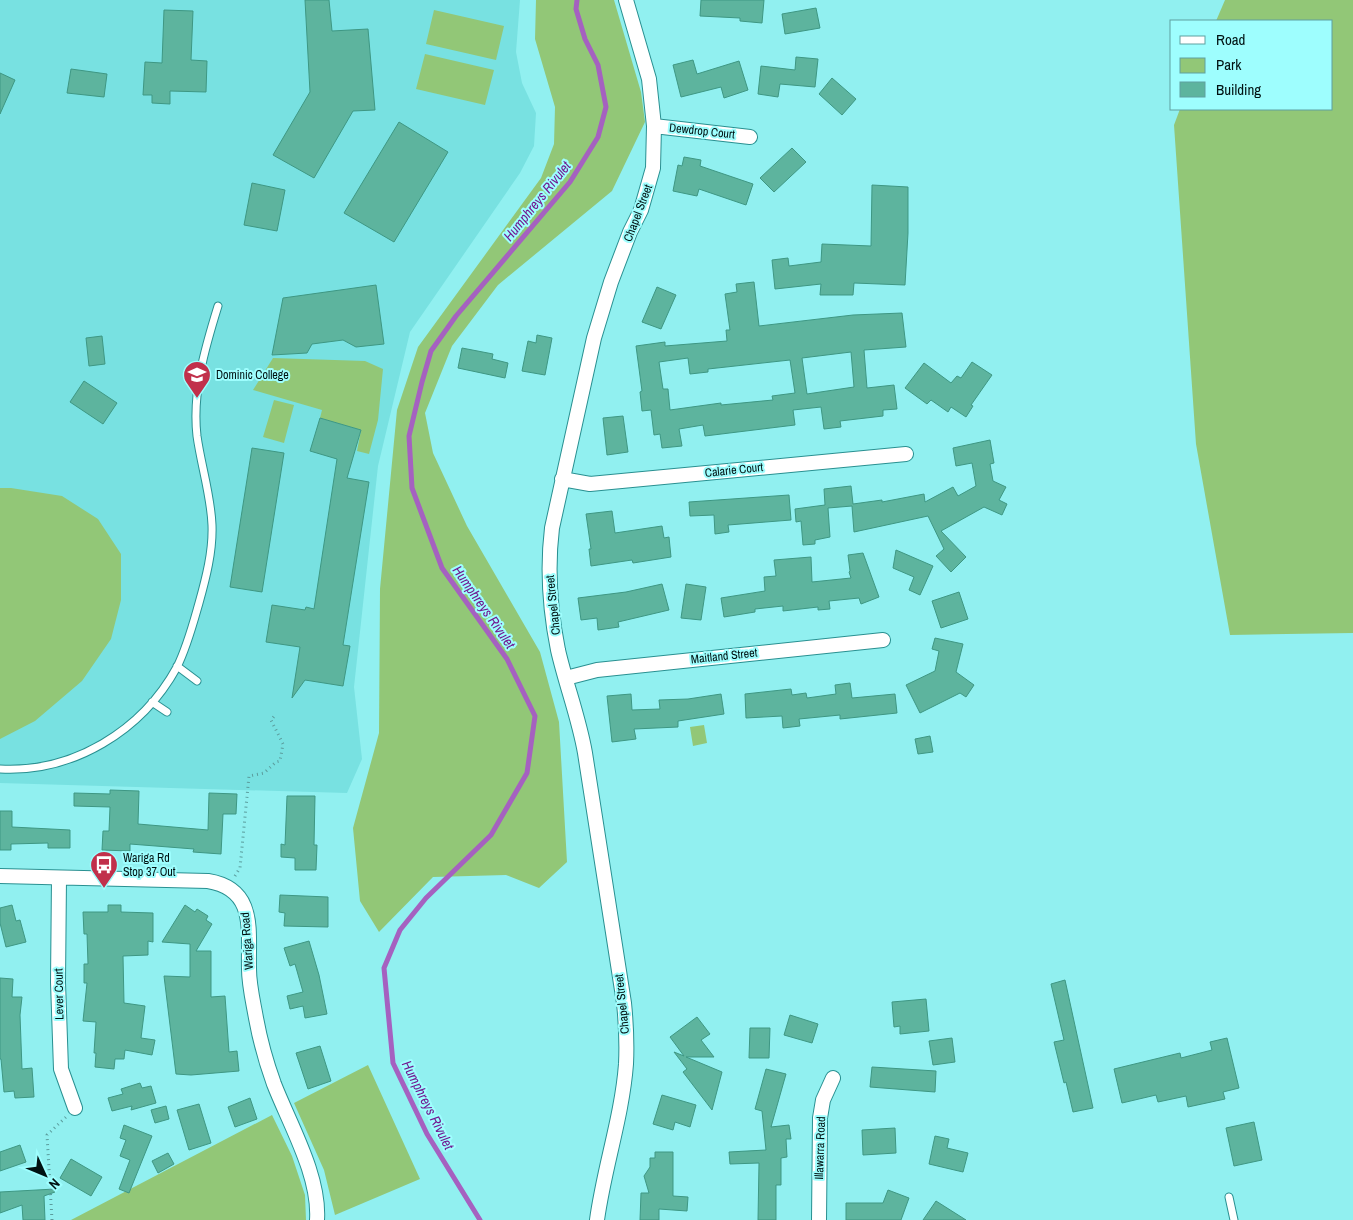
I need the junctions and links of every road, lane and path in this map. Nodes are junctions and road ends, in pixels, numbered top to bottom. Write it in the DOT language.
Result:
graph roads {
  1 [pos="626,0"];
  2 [pos="654,126"];
  3 [pos="750,137"];
  4 [pos="218,306"];
  5 [pos="906,454"];
  6 [pos="562,479"];
  7 [pos="883,640"];
  8 [pos="177,666"];
  9 [pos="566,678"];
  10 [pos="198,681"];
  11 [pos="152,702"];
  12 [pos="167,712"];
  13 [pos="276,714"];
  14 [pos="0,770"];
  15 [pos="0,876"];
  16 [pos="59,878"];
  17 [pos="228,887"];
  18 [pos="833,1078"];
  19 [pos="75,1108"];
  20 [pos="1229,1197"];
  21 [pos="52,1220"];
  22 [pos="317,1220"];
  23 [pos="597,1220"];
  24 [pos="819,1220"];
  25 [pos="1234,1220"];
  1 -- 2 [label="street, Chapel Street"];
  2 -- 3 [label="street, Dewdrop Court"];
  2 -- 6 [label="street, Chapel Street"];
  4 -- 8 [label="lane"];
  5 -- 6 [label="street, Calarie Court"];
  6 -- 9 [label="street, Chapel Street"];
  7 -- 9 [label="street, Maitland Street"];
  8 -- 10 [label="lane"];
  8 -- 11 [label="lane"];
  9 -- 23 [label="street, Chapel Street"];
  11 -- 12 [label="lane"];
  11 -- 14 [label="lane"];
  13 -- 17 [label="path"];
  15 -- 16 [label="street"];
  16 -- 17 [label="street"];
  16 -- 19 [label="street, Lever Court"];
  17 -- 22 [label="street, Wariga Road"];
  18 -- 24 [label="street, Illawarra Road"];
  19 -- 21 [label="path"];
  20 -- 25 [label="lane"];
}
